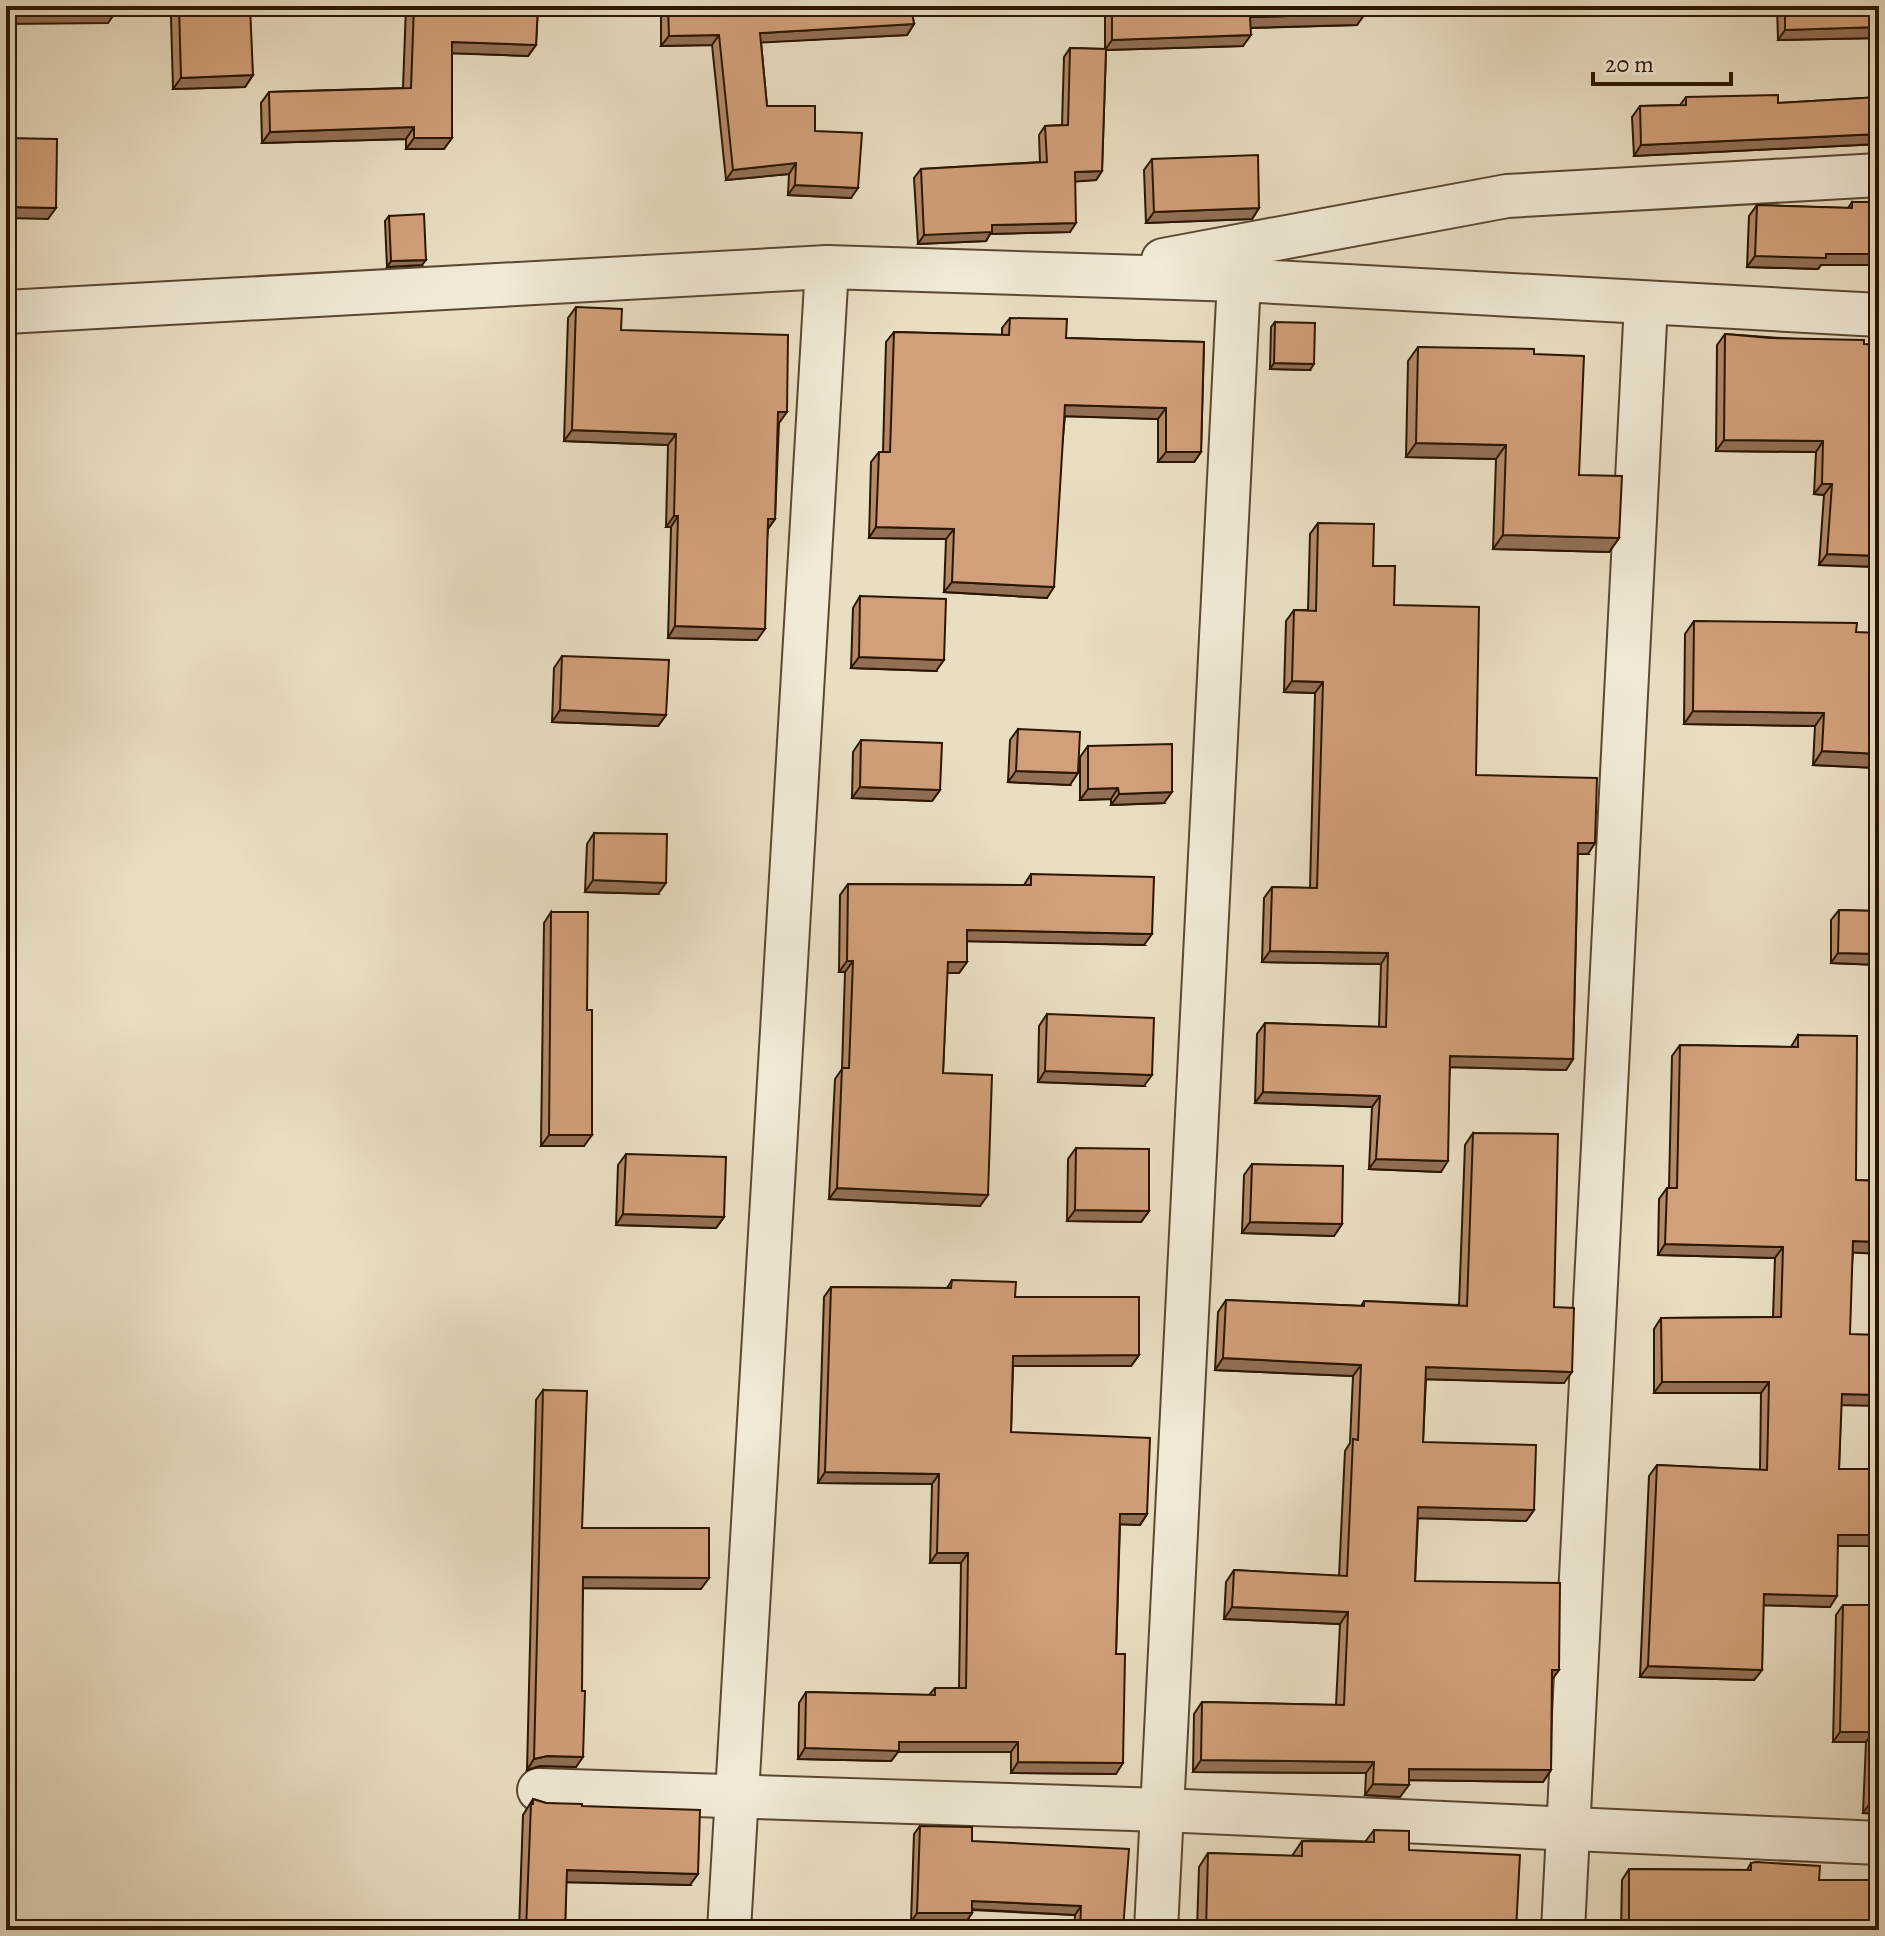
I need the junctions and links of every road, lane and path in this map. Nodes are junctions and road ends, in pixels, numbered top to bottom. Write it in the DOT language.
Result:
graph roads {
  1 [pos="1879,175"];
  2 [pos="827,267"];
  3 [pos="1077,275"];
  4 [pos="1239,280"];
  5 [pos="1646,303"];
  6 [pos="6,312"];
  7 [pos="1879,315"];
  8 [pos="539,1790"];
  9 [pos="736,1798"];
  10 [pos="1162,1810"];
  11 [pos="1568,1830"];
  12 [pos="1879,1843"];
  13 [pos="729,1930"];
  14 [pos="1156,1930"];
  15 [pos="1563,1930"];
  1 -- 3 [label="street"];
  2 -- 3 [label="street"];
  2 -- 6 [label="street"];
  2 -- 9 [label="street"];
  3 -- 4 [label="street"];
  4 -- 5 [label="street"];
  4 -- 10 [label="street"];
  5 -- 7 [label="street"];
  5 -- 11 [label="street"];
  8 -- 9 [label="street"];
  9 -- 10 [label="street"];
  9 -- 13 [label="street"];
  10 -- 11 [label="street"];
  10 -- 14 [label="street"];
  11 -- 12 [label="street"];
  11 -- 15 [label="street"];
}
